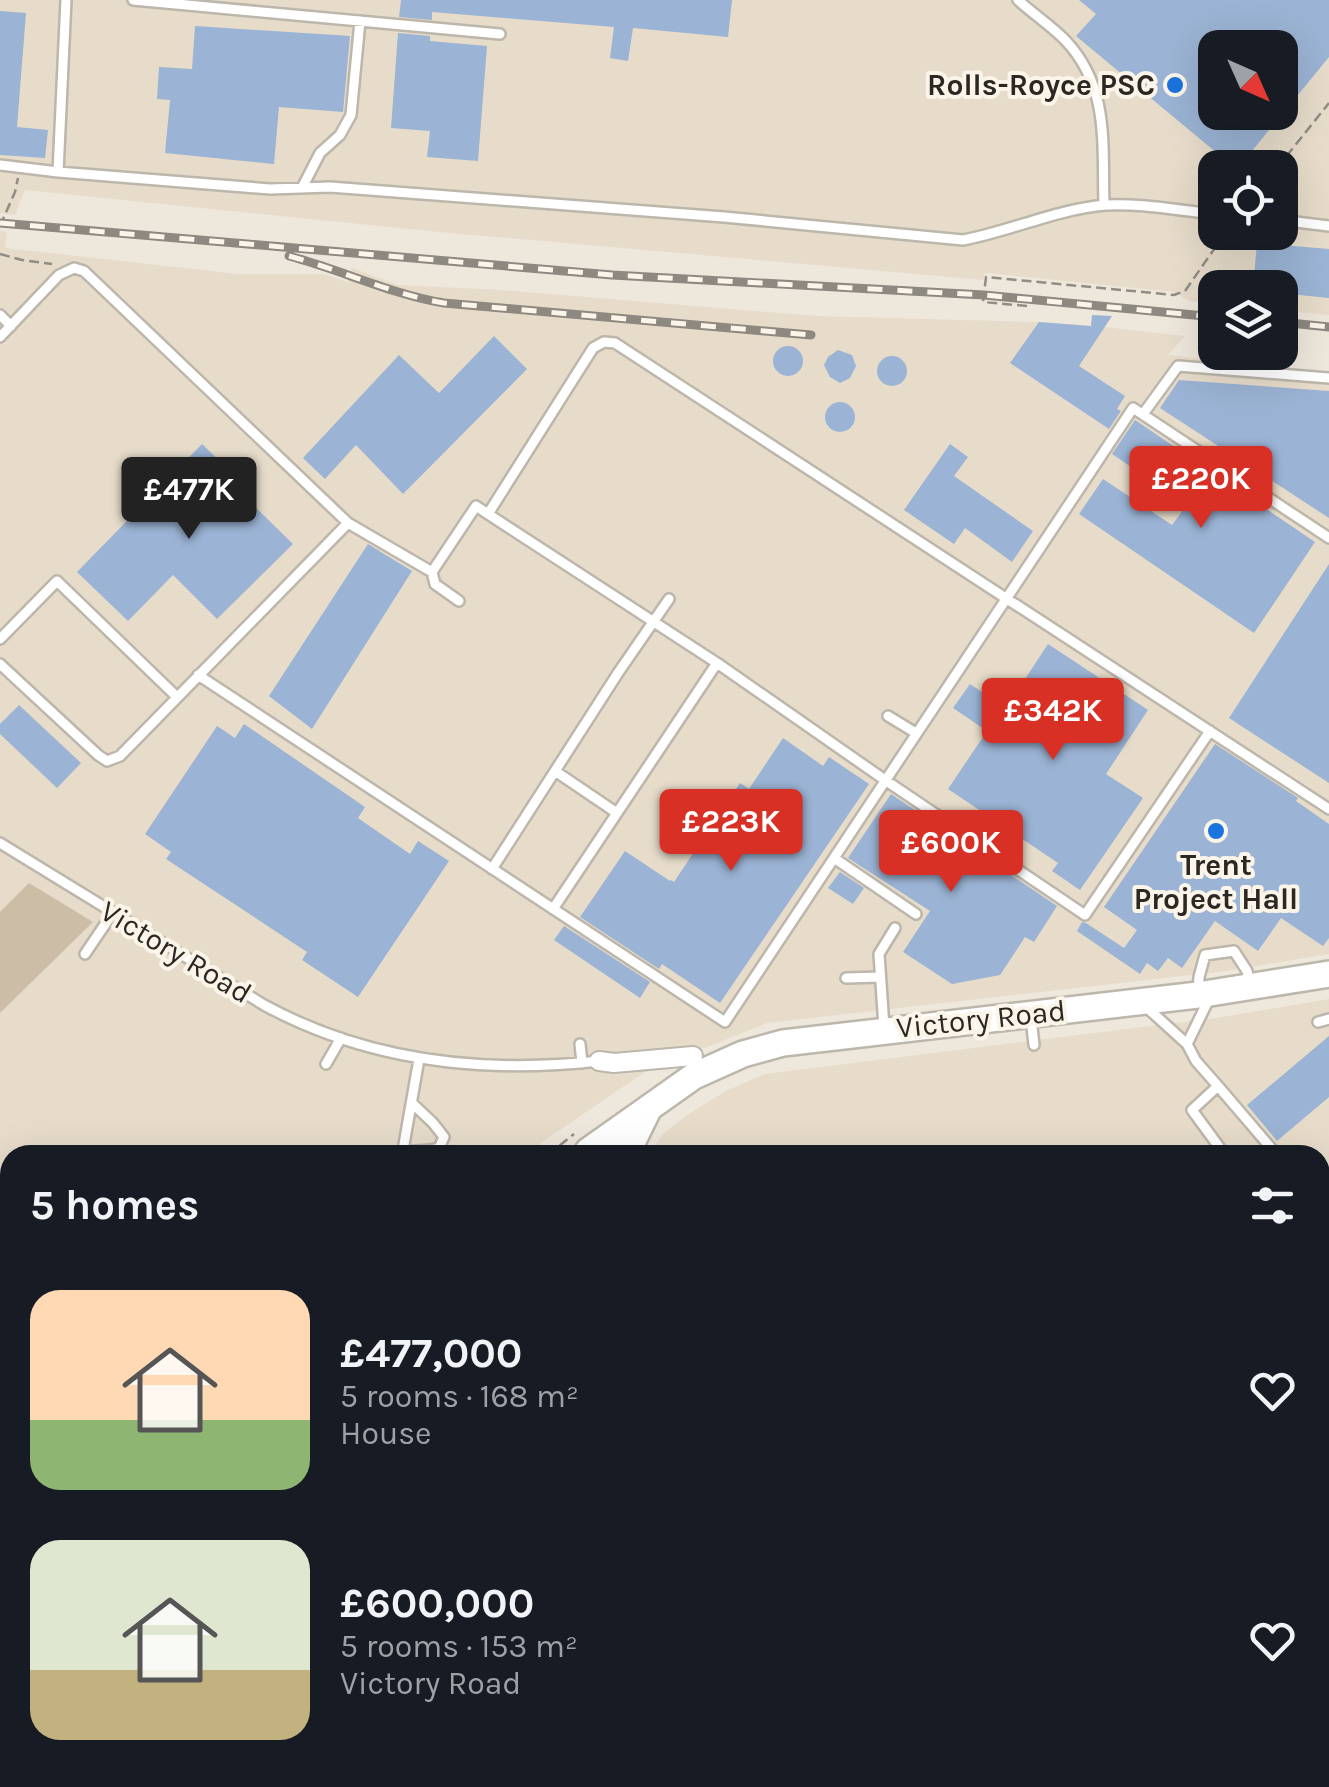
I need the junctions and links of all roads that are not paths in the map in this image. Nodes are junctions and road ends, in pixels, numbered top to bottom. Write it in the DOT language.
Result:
graph roads {
  1 [pos="66,0"];
  2 [pos="134,0"];
  3 [pos="1024,2"];
  4 [pos="360,21"];
  5 [pos="500,34"];
  6 [pos="0,165"];
  7 [pos="58,172"];
  8 [pos="304,186"];
  9 [pos="1104,205"];
  10 [pos="1198,212"];
  11 [pos="1298,222"];
  12 [pos="1329,226"];
  13 [pos="0,315"];
  14 [pos="11,326"];
  15 [pos="0,337"];
  16 [pos="1329,378"];
  17 [pos="1143,414"];
  18 [pos="488,514"];
  19 [pos="348,523"];
  20 [pos="1329,538"];
  21 [pos="432,572"];
  22 [pos="1006,596"];
  23 [pos="669,599"];
  24 [pos="459,600"];
  25 [pos="653,622"];
  26 [pos="0,640"];
  27 [pos="716,663"];
  28 [pos="0,664"];
  29 [pos="198,675"];
  30 [pos="176,697"];
  31 [pos="888,716"];
  32 [pos="1210,731"];
  33 [pos="916,733"];
  34 [pos="555,771"];
  35 [pos="885,780"];
  36 [pos="1329,810"];
  37 [pos="617,813"];
  38 [pos="1,846"];
  39 [pos="834,858"];
  40 [pos="492,869"];
  41 [pos="553,909"];
  42 [pos="112,914"];
  43 [pos="916,914"];
  44 [pos="895,928"];
  45 [pos="85,954"];
  46 [pos="1329,974"];
  47 [pos="880,977"];
  48 [pos="846,978"];
  49 [pos="1251,988"];
  50 [pos="1205,994"];
  51 [pos="1141,1002"];
  52 [pos="1030,1014"];
  53 [pos="884,1030"];
  54 [pos="341,1038"];
  55 [pos="580,1044"];
  56 [pos="1186,1044"];
  57 [pos="1034,1045"];
  58 [pos="693,1056"];
  59 [pos="419,1060"];
  60 [pos="590,1062"];
  61 [pos="326,1064"];
  62 [pos="1218,1086"];
  63 [pos="412,1104"];
  64 [pos="648,1110"];
  65 [pos="404,1145"];
  66 [pos="440,1145"];
  67 [pos="601,1145"];
  68 [pos="631,1145"];
  69 [pos="1218,1145"];
  70 [pos="1268,1145"];
  1 -- 7 [label="lane"];
  2 -- 4 [label="lane"];
  3 -- 9 [label="lane"];
  4 -- 5 [label="lane"];
  4 -- 8 [label="lane"];
  6 -- 7 [label="lane"];
  7 -- 8 [label="lane"];
  8 -- 9 [label="lane"];
  9 -- 10 [label="lane"];
  11 -- 12 [label="lane"];
  13 -- 14 [label="lane"];
  14 -- 15 [label="lane"];
  14 -- 19 [label="lane"];
  16 -- 17 [label="lane"];
  17 -- 20 [label="lane"];
  17 -- 22 [label="lane"];
  18 -- 21 [label="lane"];
  18 -- 22 [label="lane"];
  18 -- 25 [label="lane"];
  19 -- 21 [label="lane"];
  19 -- 29 [label="lane"];
  21 -- 24 [label="lane"];
  22 -- 32 [label="lane"];
  22 -- 33 [label="lane"];
  23 -- 25 [label="lane"];
  25 -- 27 [label="lane"];
  25 -- 34 [label="lane"];
  26 -- 30 [label="lane"];
  27 -- 35 [label="lane"];
  27 -- 37 [label="lane"];
  28 -- 30 [label="lane"];
  29 -- 30 [label="lane"];
  29 -- 40 [label="lane"];
  31 -- 33 [label="lane"];
  32 -- 35 [label="lane"];
  32 -- 36 [label="lane"];
  33 -- 35 [label="lane"];
  34 -- 37 [label="lane"];
  34 -- 40 [label="lane"];
  35 -- 39 [label="lane"];
  37 -- 41 [label="lane"];
  38 -- 42 [label="lane, Victory Road"];
  39 -- 41 [label="lane"];
  39 -- 43 [label="lane"];
  40 -- 41 [label="lane"];
  42 -- 45 [label="lane"];
  42 -- 54 [label="lane, Victory Road"];
  44 -- 47 [label="lane"];
  46 -- 49 [label="street, Victory Road"];
  47 -- 48 [label="lane"];
  47 -- 53 [label="lane"];
  49 -- 50 [label="street, Victory Road"];
  49 -- 50 [label="lane"];
  50 -- 51 [label="street, Victory Road"];
  50 -- 56 [label="lane"];
  51 -- 52 [label="street, Victory Road"];
  51 -- 56 [label="lane"];
  52 -- 53 [label="street, Victory Road"];
  52 -- 57 [label="lane"];
  53 -- 64 [label="street, Victory Road"];
  54 -- 59 [label="lane, Victory Road"];
  54 -- 61 [label="lane"];
  55 -- 60 [label="lane"];
  56 -- 62 [label="lane"];
  58 -- 60 [label="street"];
  59 -- 60 [label="lane, Victory Road"];
  59 -- 63 [label="lane"];
  62 -- 69 [label="lane"];
  62 -- 70 [label="lane"];
  63 -- 65 [label="lane"];
  63 -- 66 [label="lane"];
  64 -- 67 [label="street, Victory Road"];
  64 -- 68 [label="street, Victory Road"];
}
